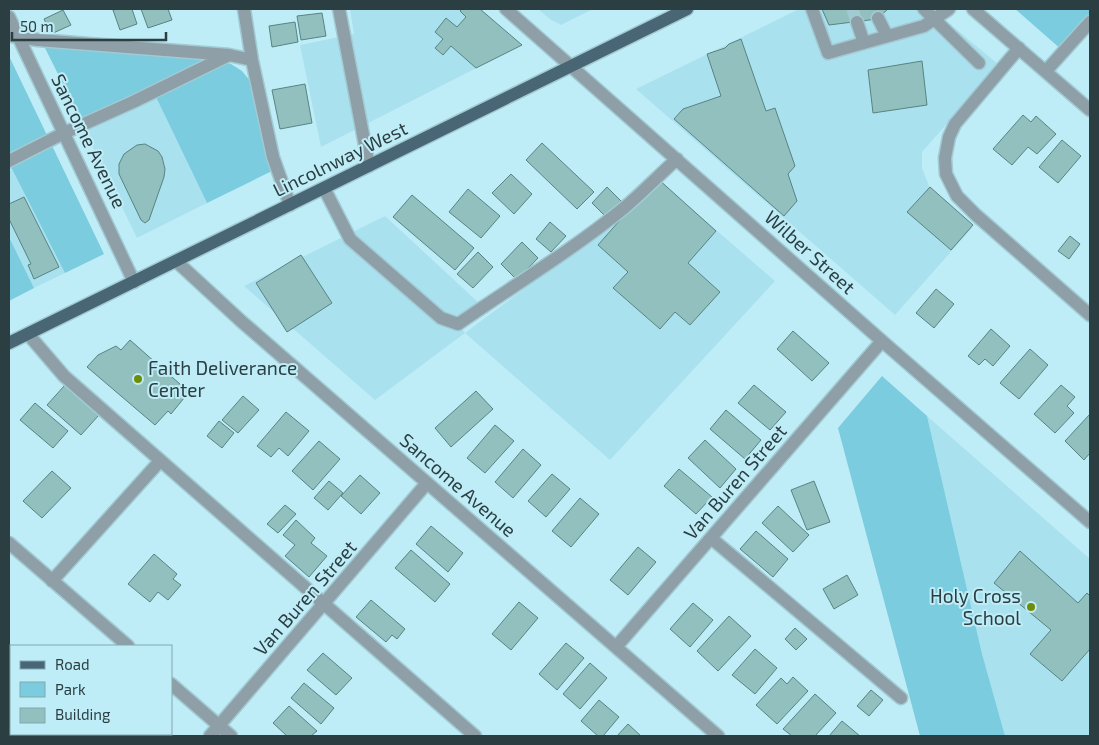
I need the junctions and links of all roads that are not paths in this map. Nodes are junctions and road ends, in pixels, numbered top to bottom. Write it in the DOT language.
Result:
graph roads {
  1 [pos="244,9"];
  2 [pos="338,9"];
  3 [pos="506,9"];
  4 [pos="687,9"];
  5 [pos="812,9"];
  6 [pos="924,9"];
  7 [pos="949,9"];
  8 [pos="973,9"];
  9 [pos="9,17"];
  10 [pos="878,18"];
  11 [pos="934,19"];
  12 [pos="857,22"];
  13 [pos="1090,22"];
  14 [pos="13,36"];
  15 [pos="887,36"];
  16 [pos="864,43"];
  17 [pos="1019,48"];
  18 [pos="229,55"];
  19 [pos="252,60"];
  20 [pos="979,63"];
  21 [pos="572,66"];
  22 [pos="1046,71"];
  23 [pos="1090,110"];
  24 [pos="64,133"];
  25 [pos="677,159"];
  26 [pos="9,161"];
  27 [pos="369,166"];
  28 [pos="324,188"];
  29 [pos="290,205"];
  30 [pos="176,261"];
  31 [pos="134,282"];
  32 [pos="1090,315"];
  33 [pos="28,334"];
  34 [pos="10,341"];
  35 [pos="882,341"];
  36 [pos="160,462"];
  37 [pos="427,483"];
  38 [pos="1090,522"];
  39 [pos="711,538"];
  40 [pos="9,543"];
  41 [pos="52,581"];
  42 [pos="324,605"];
  43 [pos="127,645"];
  44 [pos="616,647"];
  45 [pos="172,685"];
  46 [pos="900,698"];
  47 [pos="219,726"];
  48 [pos="210,736"];
  49 [pos="230,736"];
  50 [pos="475,736"];
  51 [pos="718,736"];
  1 -- 19 [label="street"];
  2 -- 27 [label="street"];
  3 -- 21 [label="street, Wilber Street"];
  4 -- 21 [label="main road, Lincolnway West"];
  5 -- 16 [label="street"];
  6 -- 11 [label="street"];
  7 -- 11 [label="street"];
  8 -- 17 [label="street"];
  9 -- 14 [label="street, Sancome Avenue"];
  10 -- 15 [label="street"];
  11 -- 15 [label="street"];
  11 -- 20 [label="street"];
  12 -- 16 [label="street"];
  13 -- 22 [label="street"];
  14 -- 18 [label="street"];
  14 -- 24 [label="street, Sancome Avenue"];
  15 -- 16 [label="street"];
  17 -- 22 [label="street"];
  17 -- 32 [label="street"];
  18 -- 19 [label="street"];
  18 -- 24 [label="street"];
  19 -- 29 [label="street"];
  21 -- 25 [label="street, Wilber Street"];
  21 -- 27 [label="main road, Lincolnway West"];
  22 -- 23 [label="street"];
  24 -- 26 [label="street"];
  24 -- 31 [label="street, Sancome Avenue"];
  25 -- 28 [label="street"];
  25 -- 35 [label="street, Wilber Street"];
  27 -- 28 [label="main road, Lincolnway West"];
  28 -- 29 [label="main road, Lincolnway West"];
  29 -- 30 [label="main road, Lincolnway West"];
  30 -- 31 [label="main road, Lincolnway West"];
  30 -- 37 [label="street, Sancome Avenue"];
  31 -- 33 [label="main road, Lincolnway West"];
  33 -- 34 [label="main road, Lincolnway West"];
  33 -- 36 [label="street"];
  35 -- 38 [label="street, Wilber Street"];
  35 -- 39 [label="street, Van Buren Street"];
  36 -- 41 [label="street"];
  36 -- 42 [label="street"];
  37 -- 42 [label="street, Van Buren Street"];
  37 -- 44 [label="street, Sancome Avenue"];
  39 -- 44 [label="street, Van Buren Street"];
  39 -- 46 [label="street"];
  40 -- 41 [label="street"];
  41 -- 43 [label="street"];
  42 -- 47 [label="street, Van Buren Street"];
  42 -- 50 [label="street"];
  44 -- 51 [label="street, Sancome Avenue"];
  45 -- 47 [label="street"];
  47 -- 48 [label="street, Van Buren Street"];
  47 -- 49 [label="street"];
}
